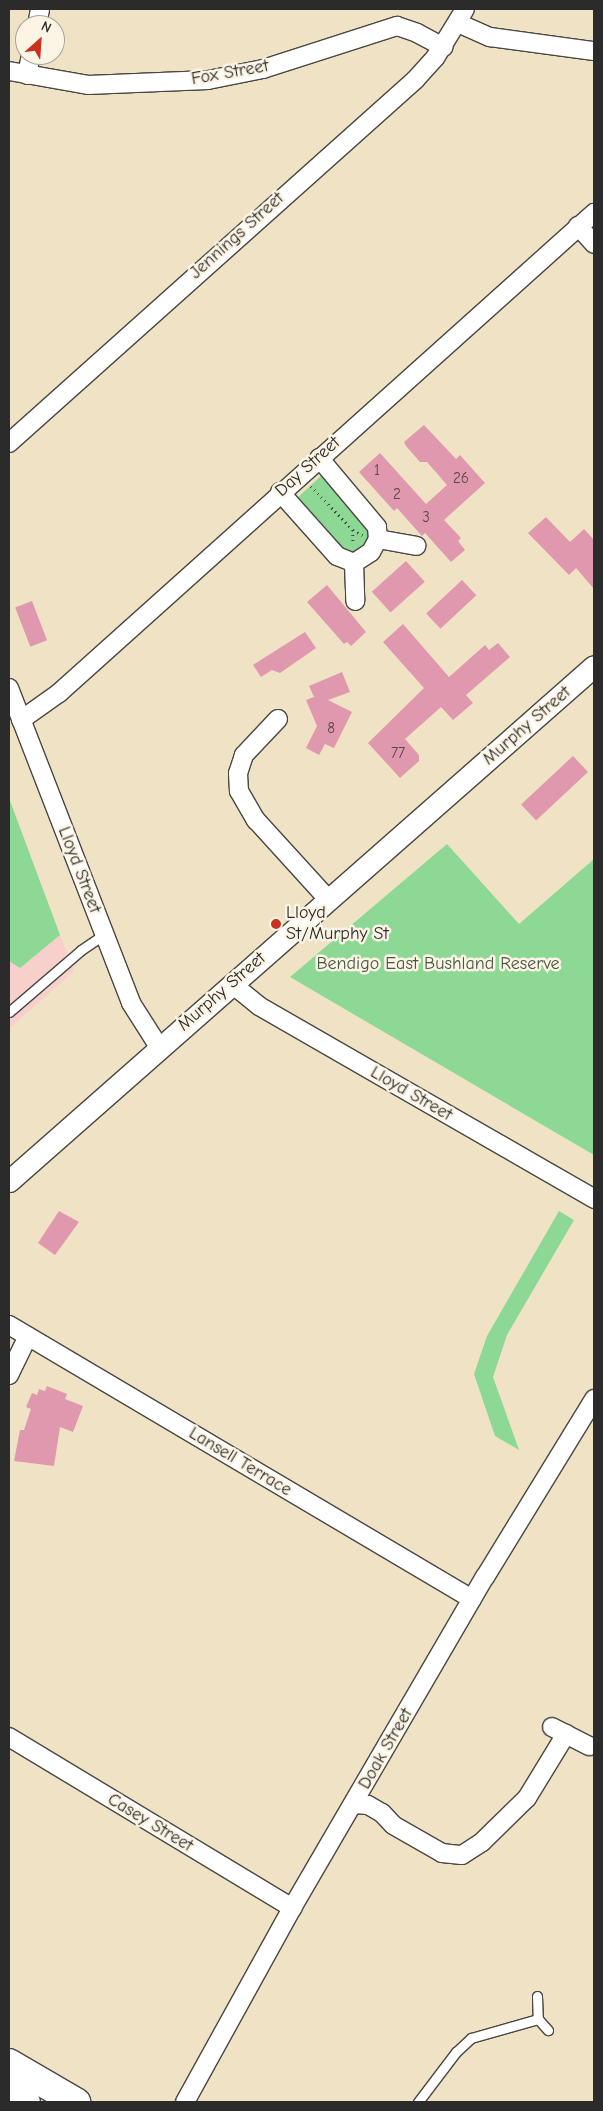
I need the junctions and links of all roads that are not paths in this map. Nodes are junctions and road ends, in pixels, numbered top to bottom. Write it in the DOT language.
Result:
graph roads {
  1 [pos="461,16"];
  2 [pos="443,47"];
  3 [pos="594,51"];
  4 [pos="29,65"];
  5 [pos="9,71"];
  6 [pos="27,75"];
  7 [pos="594,213"];
  8 [pos="578,226"];
  9 [pos="594,244"];
  10 [pos="9,443"];
  11 [pos="319,458"];
  12 [pos="280,492"];
  13 [pos="378,539"];
  14 [pos="416,546"];
  15 [pos="354,563"];
  16 [pos="355,601"];
  17 [pos="594,666"];
  18 [pos="9,688"];
  19 [pos="278,719"];
  20 [pos="21,720"];
  21 [pos="328,899"];
  22 [pos="105,934"];
  23 [pos="232,984"];
  24 [pos="9,1012"];
  25 [pos="159,1047"];
  26 [pos="9,1181"];
  27 [pos="594,1199"];
  28 [pos="9,1325"];
  29 [pos="28,1336"];
  30 [pos="9,1375"];
  31 [pos="594,1399"];
  32 [pos="472,1599"];
  33 [pos="9,1737"];
  34 [pos="589,1746"];
  35 [pos="354,1804"];
  36 [pos="292,1908"];
  37 [pos="537,1996"];
  38 [pos="538,2019"];
  39 [pos="548,2030"];
  40 [pos="9,2064"];
  41 [pos="9,2092"];
  42 [pos="26,2102"];
  43 [pos="76,2102"];
  44 [pos="185,2102"];
  45 [pos="418,2102"];
  1 -- 2 [label="street, Jennings Street"];
  1 -- 3 [label="street"];
  2 -- 6 [label="street, Fox Street"];
  2 -- 10 [label="street, Jennings Street"];
  4 -- 6 [label="street"];
  5 -- 6 [label="street, Fox Street"];
  7 -- 8 [label="street, Day Street"];
  8 -- 9 [label="street"];
  8 -- 11 [label="street, Day Street"];
  11 -- 12 [label="street, Day Street"];
  11 -- 13 [label="street"];
  12 -- 15 [label="street"];
  12 -- 20 [label="street, Day Street"];
  13 -- 14 [label="street"];
  13 -- 15 [label="street"];
  15 -- 16 [label="street"];
  17 -- 21 [label="street, Murphy Street"];
  18 -- 20 [label="street, Lloyd Street"];
  19 -- 21 [label="street"];
  20 -- 22 [label="street, Lloyd Street"];
  21 -- 23 [label="street, Murphy Street"];
  22 -- 24 [label="lane"];
  22 -- 25 [label="street, Lloyd Street"];
  23 -- 25 [label="street, Murphy Street"];
  23 -- 27 [label="street, Lloyd Street"];
  25 -- 26 [label="street, Murphy Street"];
  28 -- 29 [label="street, Lansell Terrace"];
  29 -- 30 [label="street"];
  29 -- 32 [label="street, Lansell Terrace"];
  31 -- 32 [label="street, Doak Street"];
  32 -- 35 [label="street, Doak Street"];
  33 -- 36 [label="street, Casey Street"];
  34 -- 35 [label="street"];
  35 -- 36 [label="street, Doak Street"];
  36 -- 44 [label="street, Doak Street"];
  37 -- 38 [label="lane"];
  38 -- 39 [label="lane"];
  38 -- 45 [label="lane"];
  40 -- 43 [label="main road"];
  41 -- 42 [label="main road"];
}
